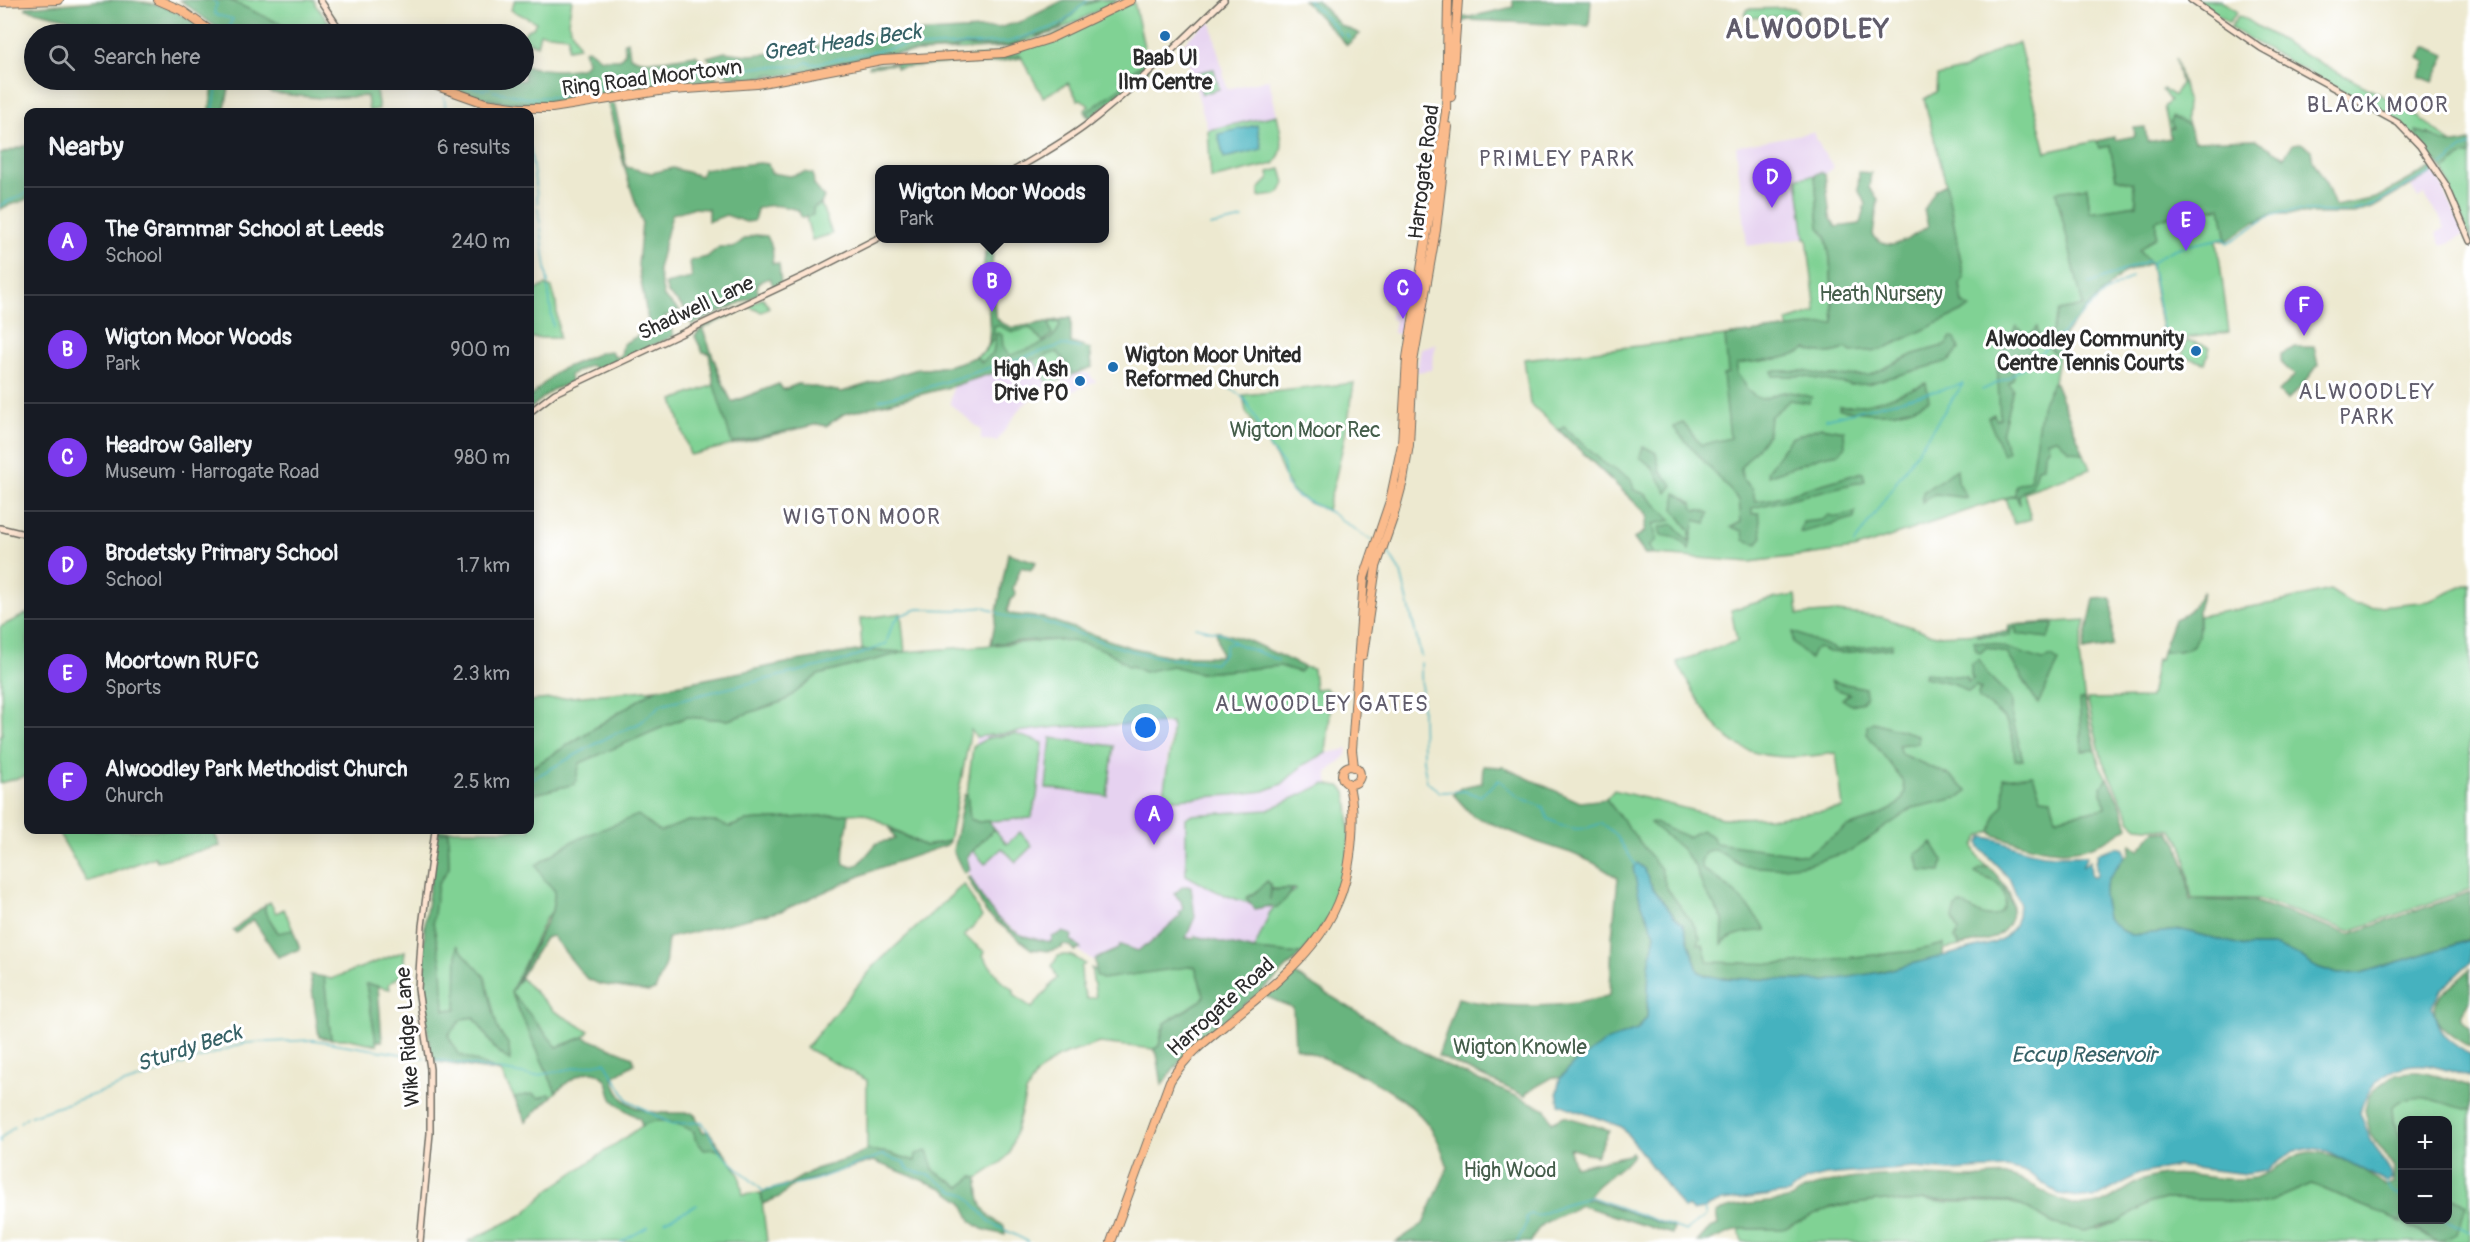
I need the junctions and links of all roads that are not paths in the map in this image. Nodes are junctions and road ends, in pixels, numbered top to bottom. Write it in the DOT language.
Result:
graph roads {
  1 [pos="59,0"];
  2 [pos="158,0"];
  3 [pos="320,0"];
  4 [pos="1131,0"];
  5 [pos="1224,0"];
  6 [pos="1448,0"];
  7 [pos="1458,0"];
  8 [pos="2191,0"];
  9 [pos="0,2"];
  10 [pos="201,24"];
  11 [pos="337,24"];
  12 [pos="1455,41"];
  13 [pos="1446,43"];
  14 [pos="1454,62"];
  15 [pos="1447,73"];
  16 [pos="448,90"];
  17 [pos="520,108"];
  18 [pos="534,108"];
  19 [pos="1023,165"];
  20 [pos="875,239"];
  21 [pos="2470,241"];
  22 [pos="1427,262"];
  23 [pos="1422,310"];
  24 [pos="1412,326"];
  25 [pos="1416,343"];
  26 [pos="1406,368"];
  27 [pos="534,409"];
  28 [pos="0,528"];
  29 [pos="24,534"];
  30 [pos="1373,585"];
  31 [pos="1363,588"];
  32 [pos="1364,625"];
  33 [pos="1350,767"];
  34 [pos="1351,783"];
  35 [pos="434,834"];
  36 [pos="420,1242"];
  37 [pos="1111,1242"];
  1 -- 9 [label="highway"];
  2 -- 10 [label="highway"];
  3 -- 11 [label="street"];
  4 -- 18 [label="highway, Ring Road Moortown"];
  5 -- 19 [label="street"];
  6 -- 13 [label="highway, Harrogate Road"];
  7 -- 12 [label="highway, Harrogate Road"];
  8 -- 21 [label="street"];
  12 -- 13 [label="highway"];
  12 -- 14 [label="highway, Harrogate Road"];
  13 -- 15 [label="highway, Harrogate Road"];
  14 -- 15 [label="highway"];
  14 -- 22 [label="highway, Harrogate Road"];
  15 -- 22 [label="highway, Harrogate Road"];
  16 -- 17 [label="highway, Ring Road Moortown"];
  20 -- 27 [label="street, Shadwell Lane"];
  22 -- 23 [label="highway, Harrogate Road"];
  22 -- 24 [label="highway, Harrogate Road"];
  23 -- 24 [label="highway"];
  23 -- 25 [label="highway, Harrogate Road"];
  24 -- 26 [label="highway, Harrogate Road"];
  25 -- 26 [label="highway"];
  25 -- 30 [label="highway, Harrogate Road"];
  26 -- 31 [label="highway, Harrogate Road"];
  28 -- 29 [label="street"];
  30 -- 31 [label="highway"];
  30 -- 32 [label="highway, Harrogate Road"];
  31 -- 32 [label="highway, Harrogate Road"];
  32 -- 33 [label="highway, Harrogate Road"];
  33 -- 34 [label="highway"];
  33 -- 34 [label="highway"];
  34 -- 37 [label="highway, Harrogate Road"];
  35 -- 36 [label="street, Wike Ridge Lane"];
}
